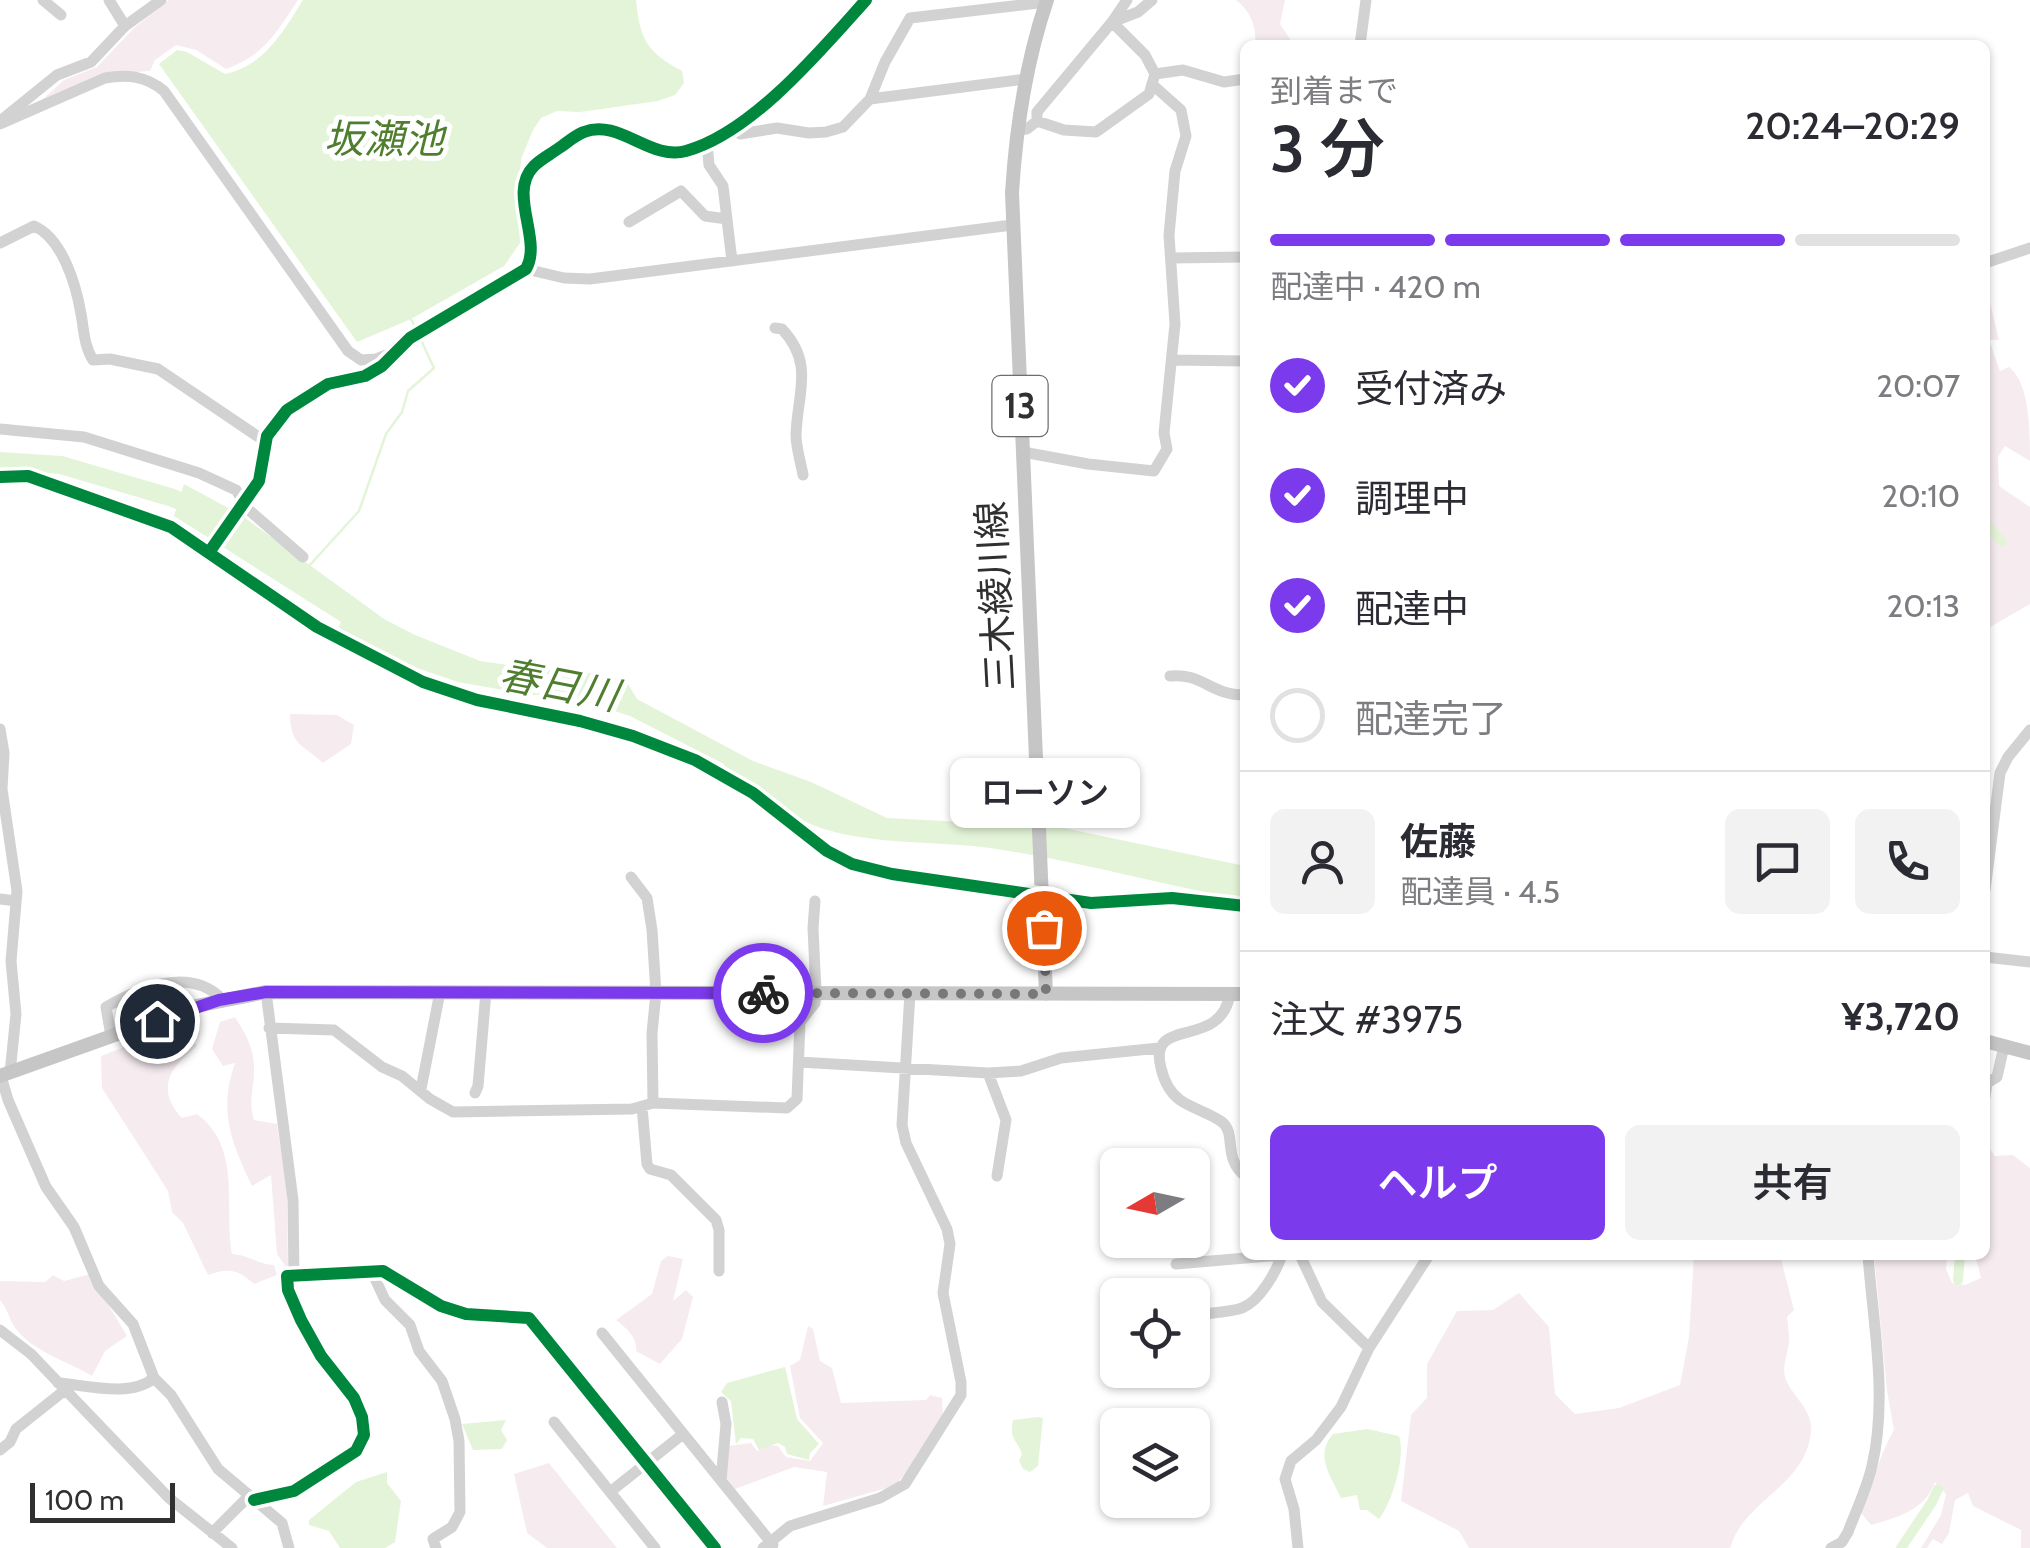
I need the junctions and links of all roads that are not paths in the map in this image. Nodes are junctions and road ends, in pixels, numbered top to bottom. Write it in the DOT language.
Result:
graph roads {
  1 [pos="43,0"];
  2 [pos="109,0"];
  3 [pos="161,0"];
  4 [pos="866,0"];
  5 [pos="1127,0"];
  6 [pos="1152,0"];
  7 [pos="1366,0"];
  8 [pos="1047,1"];
  9 [pos="61,15"];
  10 [pos="1112,22"];
  11 [pos="125,26"];
  12 [pos="1361,40"];
  13 [pos="1026,79"];
  14 [pos="1240,79"];
  15 [pos="1154,80"];
  16 [pos="870,99"];
  17 [pos="1037,121"];
  18 [pos="0,123"];
  19 [pos="734,125"];
  20 [pos="1017,130"];
  21 [pos="707,143"];
  22 [pos="727,219"];
  23 [pos="630,222"];
  24 [pos="1012,225"];
  25 [pos="0,243"];
  26 [pos="2030,248"];
  27 [pos="1240,257"];
  28 [pos="1171,258"];
  29 [pos="1990,260"];
  30 [pos="732,261"];
  31 [pos="526,269"];
  32 [pos="775,328"];
  33 [pos="397,350"];
  34 [pos="1173,360"];
  35 [pos="1240,361"];
  36 [pos="0,428"];
  37 [pos="266,442"];
  38 [pos="1022,452"];
  39 [pos="803,475"];
  40 [pos="0,477"];
  41 [pos="243,502"];
  42 [pos="211,549"];
  43 [pos="304,557"];
  44 [pos="1170,676"];
  45 [pos="1240,694"];
  46 [pos="0,728"];
  47 [pos="2030,730"];
  48 [pos="1992,790"];
  49 [pos="1990,840"];
  50 [pos="631,878"];
  51 [pos="1042,896"];
  52 [pos="0,900"];
  53 [pos="16,901"];
  54 [pos="816,901"];
  55 [pos="1240,905"];
  56 [pos="1990,958"];
  57 [pos="2030,962"];
  58 [pos="266,992"];
  59 [pos="440,992"];
  60 [pos="486,992"];
  61 [pos="656,992"];
  62 [pos="816,993"];
  63 [pos="910,993"];
  64 [pos="1046,994"];
  65 [pos="1237,994"];
  66 [pos="222,999"];
  67 [pos="15,1020"];
  68 [pos="0,1024"];
  69 [pos="270,1028"];
  70 [pos="112,1036"];
  71 [pos="1990,1042"];
  72 [pos="2004,1046"];
  73 [pos="1159,1048"];
  74 [pos="2030,1053"];
  75 [pos="799,1062"];
  76 [pos="907,1070"];
  77 [pos="988,1073"];
  78 [pos="4,1075"];
  79 [pos="1990,1081"];
  80 [pos="421,1089"];
  81 [pos="474,1093"];
  82 [pos="648,1105"];
  83 [pos="1240,1171"];
  84 [pos="997,1176"];
  85 [pos="1240,1259"];
  86 [pos="1279,1260"];
  87 [pos="1302,1260"];
  88 [pos="1426,1260"];
  89 [pos="1868,1260"];
  90 [pos="1176,1264"];
  91 [pos="372,1270"];
  92 [pos="718,1270"];
  93 [pos="294,1276"];
  94 [pos="1210,1314"];
  95 [pos="0,1330"];
  96 [pos="602,1333"];
  97 [pos="1369,1348"];
  98 [pos="154,1378"];
  99 [pos="62,1386"];
  100 [pos="722,1402"];
  101 [pos="554,1422"];
  102 [pos="682,1434"];
  103 [pos="0,1450"];
  104 [pos="647,1462"];
  105 [pos="721,1481"];
  106 [pos="610,1492"];
  107 [pos="252,1498"];
  108 [pos="212,1533"];
  109 [pos="770,1546"];
  110 [pos="232,1548"];
  111 [pos="289,1548"];
  112 [pos="436,1548"];
  113 [pos="655,1548"];
  114 [pos="715,1548"];
  115 [pos="1298,1548"];
  116 [pos="1831,1548"];
  1 -- 9 [label="street"];
  2 -- 11 [label="street"];
  3 -- 11 [label="street"];
  4 -- 19 [label="street"];
  5 -- 10 [label="street"];
  6 -- 10 [label="street"];
  7 -- 12 [label="street"];
  8 -- 13 [label="main road, 三木綾川線 / 13"];
  8 -- 16 [label="street"];
  10 -- 15 [label="street"];
  10 -- 17 [label="street"];
  11 -- 18 [label="street"];
  13 -- 16 [label="street"];
  13 -- 20 [label="main road, 三木綾川線 / 13"];
  14 -- 15 [label="street"];
  15 -- 17 [label="street"];
  15 -- 28 [label="street"];
  16 -- 19 [label="street"];
  17 -- 20 [label="street"];
  18 -- 33 [label="street"];
  19 -- 21 [label="street"];
  20 -- 24 [label="main road, 三木綾川線 / 13"];
  21 -- 22 [label="street"];
  21 -- 31 [label="street"];
  22 -- 23 [label="street"];
  22 -- 30 [label="street"];
  24 -- 30 [label="street"];
  24 -- 38 [label="main road, 三木綾川線 / 13"];
  25 -- 37 [label="street"];
  26 -- 29 [label="street"];
  27 -- 28 [label="street"];
  28 -- 34 [label="street"];
  30 -- 31 [label="street"];
  31 -- 33 [label="street"];
  32 -- 39 [label="street"];
  33 -- 37 [label="street"];
  34 -- 35 [label="street"];
  34 -- 38 [label="street"];
  36 -- 41 [label="street"];
  37 -- 41 [label="street"];
  38 -- 51 [label="main road, 三木綾川線 / 13"];
  40 -- 42 [label="street"];
  41 -- 42 [label="street"];
  41 -- 43 [label="street"];
  42 -- 51 [label="street"];
  44 -- 45 [label="street"];
  46 -- 53 [label="street"];
  47 -- 48 [label="street"];
  48 -- 49 [label="street"];
  50 -- 61 [label="street"];
  51 -- 55 [label="street"];
  51 -- 64 [label="main road, 三木綾川線 / 13"];
  52 -- 53 [label="street"];
  53 -- 67 [label="street"];
  54 -- 62 [label="street"];
  56 -- 57 [label="street"];
  58 -- 59 [label="main road"];
  58 -- 66 [label="main road"];
  58 -- 69 [label="street"];
  59 -- 60 [label="main road"];
  59 -- 80 [label="street"];
  60 -- 61 [label="main road"];
  60 -- 81 [label="street"];
  61 -- 62 [label="main road"];
  61 -- 82 [label="street"];
  62 -- 63 [label="main road"];
  62 -- 75 [label="street"];
  63 -- 64 [label="main road"];
  63 -- 76 [label="street"];
  64 -- 65 [label="main road"];
  65 -- 73 [label="street"];
  66 -- 70 [label="main road"];
  66 -- 70 [label="street"];
  67 -- 68 [label="street"];
  67 -- 78 [label="street"];
  69 -- 80 [label="street"];
  69 -- 93 [label="street"];
  70 -- 78 [label="main road"];
  71 -- 72 [label="main road"];
  72 -- 74 [label="main road"];
  72 -- 79 [label="street"];
  73 -- 77 [label="street"];
  73 -- 83 [label="street"];
  75 -- 76 [label="street"];
  75 -- 82 [label="street"];
  76 -- 77 [label="street"];
  76 -- 109 [label="street"];
  77 -- 84 [label="street"];
  78 -- 98 [label="street"];
  80 -- 82 [label="street"];
  82 -- 92 [label="street"];
  85 -- 90 [label="street"];
  86 -- 94 [label="street"];
  87 -- 97 [label="street"];
  88 -- 97 [label="street"];
  89 -- 116 [label="street"];
  91 -- 93 [label="street"];
  91 -- 104 [label="street"];
  91 -- 112 [label="street"];
  93 -- 107 [label="street"];
  95 -- 99 [label="street"];
  96 -- 102 [label="street"];
  97 -- 115 [label="street"];
  98 -- 99 [label="street"];
  98 -- 107 [label="street"];
  99 -- 103 [label="street"];
  99 -- 108 [label="street"];
  100 -- 105 [label="street"];
  101 -- 106 [label="street"];
  102 -- 104 [label="street"];
  102 -- 105 [label="street"];
  104 -- 106 [label="street"];
  104 -- 114 [label="street"];
  105 -- 109 [label="street"];
  106 -- 113 [label="street"];
  107 -- 108 [label="street"];
  107 -- 111 [label="street"];
  108 -- 110 [label="street"];
}
